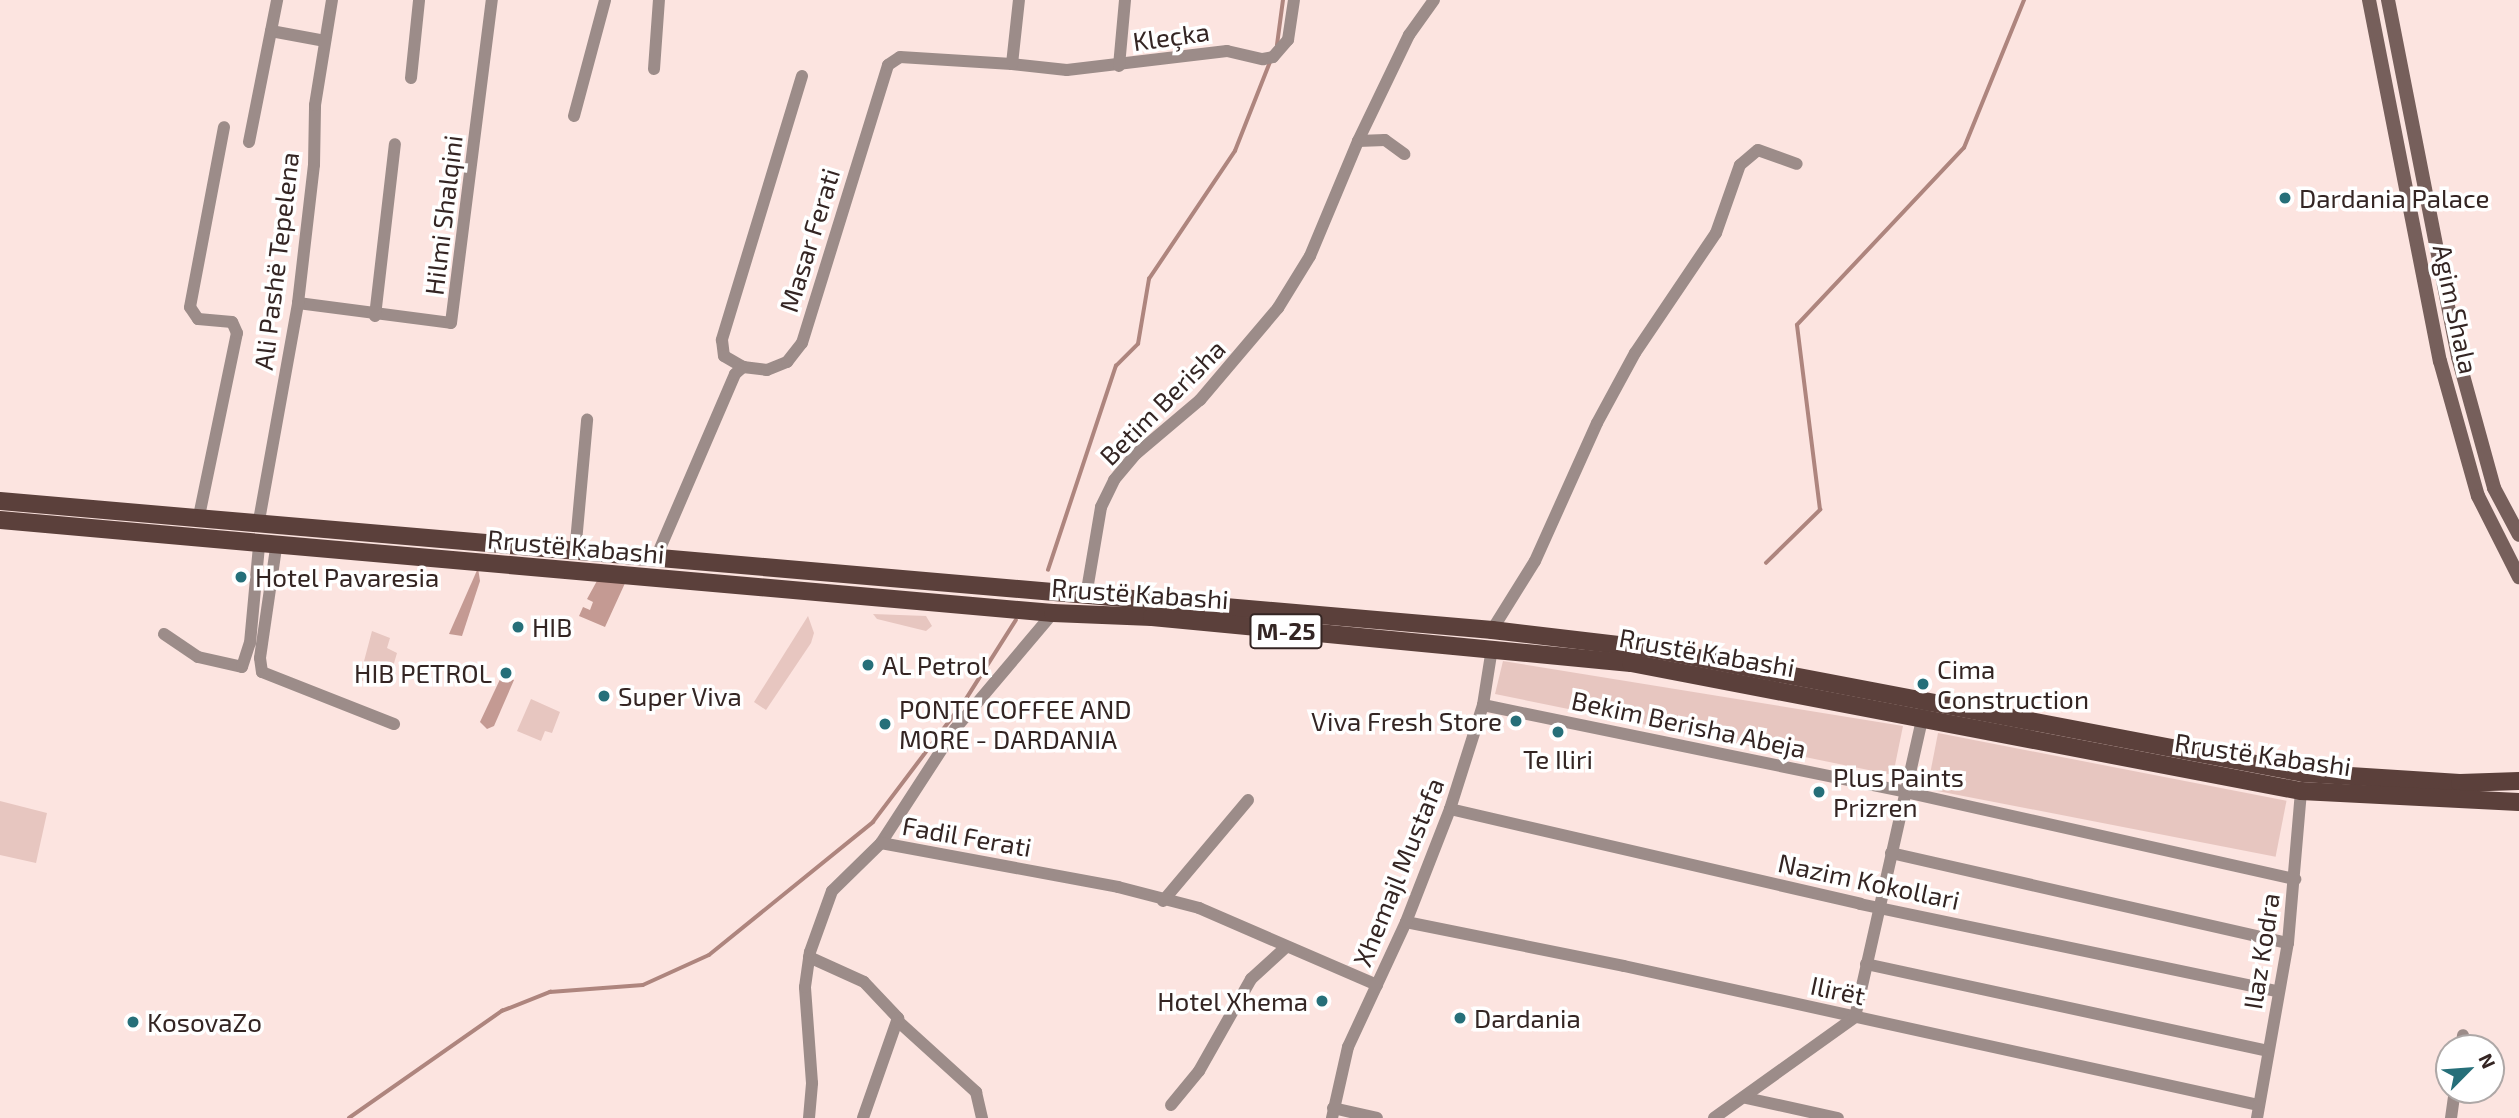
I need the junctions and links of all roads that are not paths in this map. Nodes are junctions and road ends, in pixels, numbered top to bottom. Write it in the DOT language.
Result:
graph roads {
  1 [pos="277,0"];
  2 [pos="332,0"];
  3 [pos="419,0"];
  4 [pos="492,0"];
  5 [pos="605,0"];
  6 [pos="659,0"];
  7 [pos="1019,0"];
  8 [pos="1125,0"];
  9 [pos="1294,0"];
  10 [pos="1434,0"];
  11 [pos="2369,0"];
  12 [pos="2388,0"];
  13 [pos="271,31"];
  14 [pos="325,41"];
  15 [pos="1012,64"];
  16 [pos="1119,66"];
  17 [pos="654,69"];
  18 [pos="802,76"];
  19 [pos="411,78"];
  20 [pos="574,116"];
  21 [pos="224,127"];
  22 [pos="1358,141"];
  23 [pos="249,142"];
  24 [pos="395,144"];
  25 [pos="1404,154"];
  26 [pos="1797,163"];
  27 [pos="298,303"];
  28 [pos="375,316"];
  29 [pos="743,367"];
  30 [pos="587,421"];
  31 [pos="0,501"];
  32 [pos="0,520"];
  33 [pos="198,521"];
  34 [pos="258,526"];
  35 [pos="2519,535"];
  36 [pos="268,547"];
  37 [pos="575,553"];
  38 [pos="655,560"];
  39 [pos="2519,577"];
  40 [pos="1086,596"];
  41 [pos="1052,614"];
  42 [pos="164,634"];
  43 [pos="1492,639"];
  44 [pos="1926,701"];
  45 [pos="1483,705"];
  46 [pos="1923,720"];
  47 [pos="394,724"];
  48 [pos="2519,781"];
  49 [pos="2301,791"];
  50 [pos="1905,792"];
  51 [pos="1248,800"];
  52 [pos="2519,803"];
  53 [pos="1451,809"];
  54 [pos="881,843"];
  55 [pos="1891,853"];
  56 [pos="2295,879"];
  57 [pos="1163,901"];
  58 [pos="1878,908"];
  59 [pos="1406,922"];
  60 [pos="2288,943"];
  61 [pos="1286,947"];
  62 [pos="809,957"];
  63 [pos="1866,964"];
  64 [pos="1377,985"];
  65 [pos="2278,992"];
  66 [pos="1854,1017"];
  67 [pos="900,1023"];
  68 [pos="2268,1051"];
  69 [pos="1746,1098"];
  70 [pos="1171,1105"];
  71 [pos="2258,1112"];
  72 [pos="1332,1113"];
  73 [pos="977,1116"];
  74 [pos="809,1118"];
  75 [pos="863,1118"];
  76 [pos="1377,1118"];
  77 [pos="1714,1118"];
  78 [pos="1838,1118"];
  1 -- 13 [label="street"];
  2 -- 14 [label="street, Ali Pashë Tepelena"];
  3 -- 19 [label="street"];
  4 -- 28 [label="street, Hilmi Shalqini"];
  5 -- 20 [label="street"];
  6 -- 17 [label="street"];
  7 -- 15 [label="street"];
  8 -- 16 [label="street"];
  9 -- 16 [label="street, Kleçka"];
  10 -- 22 [label="street, Betim Berisha"];
  11 -- 39 [label="main road, Agim Shala"];
  12 -- 35 [label="main road, Agim Shala"];
  13 -- 14 [label="street"];
  13 -- 23 [label="street"];
  14 -- 27 [label="street, Ali Pashë Tepelena"];
  15 -- 16 [label="street, Kleçka"];
  15 -- 29 [label="street, Masar Ferati"];
  18 -- 29 [label="street"];
  21 -- 33 [label="street"];
  22 -- 25 [label="street"];
  22 -- 40 [label="street, Betim Berisha"];
  24 -- 28 [label="street"];
  26 -- 43 [label="street"];
  27 -- 28 [label="street, Hilmi Shalqini"];
  27 -- 34 [label="street, Ali Pashë Tepelena"];
  29 -- 38 [label="street"];
  30 -- 37 [label="street"];
  31 -- 33 [label="main road, Rrustë Kabashi / M-25"];
  32 -- 36 [label="main road, Rrustë Kabashi / M-25"];
  33 -- 34 [label="main road, Rrustë Kabashi / M-25"];
  34 -- 37 [label="main road, Rrustë Kabashi / M-25"];
  36 -- 41 [label="main road, Rrustë Kabashi / M-25"];
  36 -- 42 [label="street"];
  36 -- 47 [label="street"];
  37 -- 38 [label="main road, Rrustë Kabashi / M-25"];
  38 -- 40 [label="main road, Rrustë Kabashi / M-25"];
  40 -- 43 [label="main road, Rrustë Kabashi / M-25"];
  41 -- 43 [label="main road, Rrustë Kabashi / M-25"];
  41 -- 54 [label="street"];
  43 -- 44 [label="main road, Rrustë Kabashi / M-25"];
  43 -- 45 [label="street, Xhemajl Mustafa"];
  43 -- 46 [label="main road, Rrustë Kabashi / M-25"];
  44 -- 46 [label="street"];
  44 -- 48 [label="main road, Rrustë Kabashi / M-25"];
  45 -- 50 [label="street, Bekim Berisha Abeja"];
  45 -- 53 [label="street, Xhemajl Mustafa"];
  46 -- 49 [label="main road, Rrustë Kabashi / M-25"];
  46 -- 50 [label="street"];
  49 -- 52 [label="main road, Rrustë Kabashi / M-25"];
  49 -- 56 [label="street, Ilaz Kodra"];
  50 -- 55 [label="street"];
  50 -- 56 [label="street, Bekim Berisha Abeja"];
  51 -- 57 [label="street"];
  53 -- 58 [label="street, Nazim Kokollari"];
  53 -- 59 [label="street, Xhemajl Mustafa"];
  54 -- 57 [label="street, Fadil Ferati"];
  54 -- 62 [label="street, Fadil Ferati"];
  55 -- 58 [label="street"];
  55 -- 60 [label="street"];
  56 -- 60 [label="street, Ilaz Kodra"];
  57 -- 61 [label="street, Fadil Ferati"];
  58 -- 63 [label="street"];
  58 -- 65 [label="street, Nazim Kokollari"];
  59 -- 64 [label="street, Xhemajl Mustafa"];
  59 -- 66 [label="street, Ilirët"];
  60 -- 65 [label="street, Ilaz Kodra"];
  61 -- 64 [label="street, Fadil Ferati"];
  61 -- 70 [label="street"];
  62 -- 67 [label="street"];
  62 -- 74 [label="street, Fadil Ferati"];
  63 -- 66 [label="street"];
  63 -- 68 [label="street"];
  64 -- 72 [label="street, Xhemajl Mustafa"];
  65 -- 68 [label="street, Ilaz Kodra"];
  66 -- 69 [label="street"];
  66 -- 71 [label="street, Ilirët"];
  67 -- 73 [label="street"];
  67 -- 75 [label="street"];
  68 -- 71 [label="street, Ilaz Kodra"];
  69 -- 77 [label="street"];
  69 -- 78 [label="street"];
  72 -- 76 [label="street"];
}
